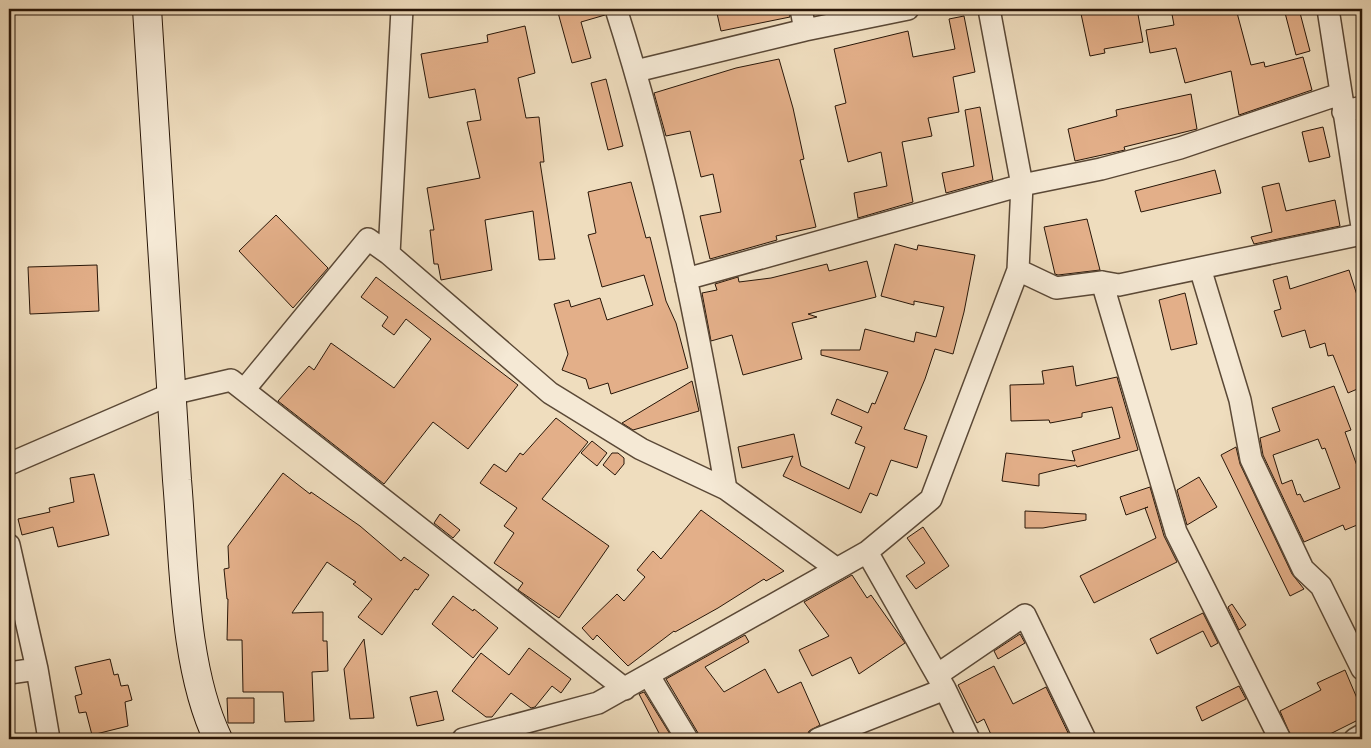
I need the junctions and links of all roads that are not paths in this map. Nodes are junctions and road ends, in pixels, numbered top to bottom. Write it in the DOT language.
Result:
graph roads {
  1 [pos="147,9"];
  2 [pos="402,9"];
  3 [pos="616,9"];
  4 [pos="801,9"];
  5 [pos="908,9"];
  6 [pos="989,9"];
  7 [pos="1328,9"];
  8 [pos="805,30"];
  9 [pos="636,72"];
  10 [pos="1348,104"];
  11 [pos="1022,185"];
  12 [pos="1362,227"];
  13 [pos="1362,234"];
  14 [pos="389,254"];
  15 [pos="1200,268"];
  16 [pos="1018,270"];
  17 [pos="686,279"];
  18 [pos="1102,282"];
  19 [pos="244,390"];
  20 [pos="171,394"];
  21 [pos="9,464"];
  22 [pos="726,488"];
  23 [pos="9,545"];
  24 [pos="867,552"];
  25 [pos="837,569"];
  26 [pos="37,669"];
  27 [pos="1362,669"];
  28 [pos="9,673"];
  29 [pos="649,676"];
  30 [pos="941,682"];
  31 [pos="625,689"];
  32 [pos="1362,735"];
  33 [pos="48,739"];
  34 [pos="218,739"];
  35 [pos="463,739"];
  36 [pos="687,739"];
  37 [pos="818,739"];
  38 [pos="969,739"];
  39 [pos="1085,739"];
  40 [pos="1280,739"];
  41 [pos="1354,739"];
  1 -- 20 [label="main road"];
  2 -- 14 [label="street"];
  3 -- 9 [label="street"];
  4 -- 8 [label="street"];
  5 -- 8 [label="street"];
  6 -- 11 [label="street"];
  7 -- 10 [label="street"];
  8 -- 9 [label="street"];
  9 -- 17 [label="street"];
  10 -- 11 [label="street"];
  10 -- 12 [label="street"];
  11 -- 16 [label="street"];
  11 -- 17 [label="street"];
  13 -- 15 [label="street"];
  14 -- 19 [label="street"];
  14 -- 22 [label="street"];
  15 -- 18 [label="street"];
  15 -- 27 [label="street"];
  16 -- 18 [label="street"];
  16 -- 24 [label="street"];
  17 -- 22 [label="street"];
  18 -- 40 [label="street"];
  19 -- 20 [label="street"];
  19 -- 31 [label="street"];
  20 -- 21 [label="street"];
  20 -- 34 [label="main road"];
  22 -- 25 [label="street"];
  23 -- 26 [label="street"];
  24 -- 25 [label="street"];
  24 -- 30 [label="street"];
  25 -- 29 [label="street"];
  26 -- 28 [label="street"];
  26 -- 33 [label="street"];
  29 -- 31 [label="street"];
  29 -- 36 [label="street"];
  30 -- 37 [label="street"];
  30 -- 38 [label="street"];
  30 -- 39 [label="street"];
  31 -- 35 [label="street"];
  32 -- 41 [label="street"];
}
